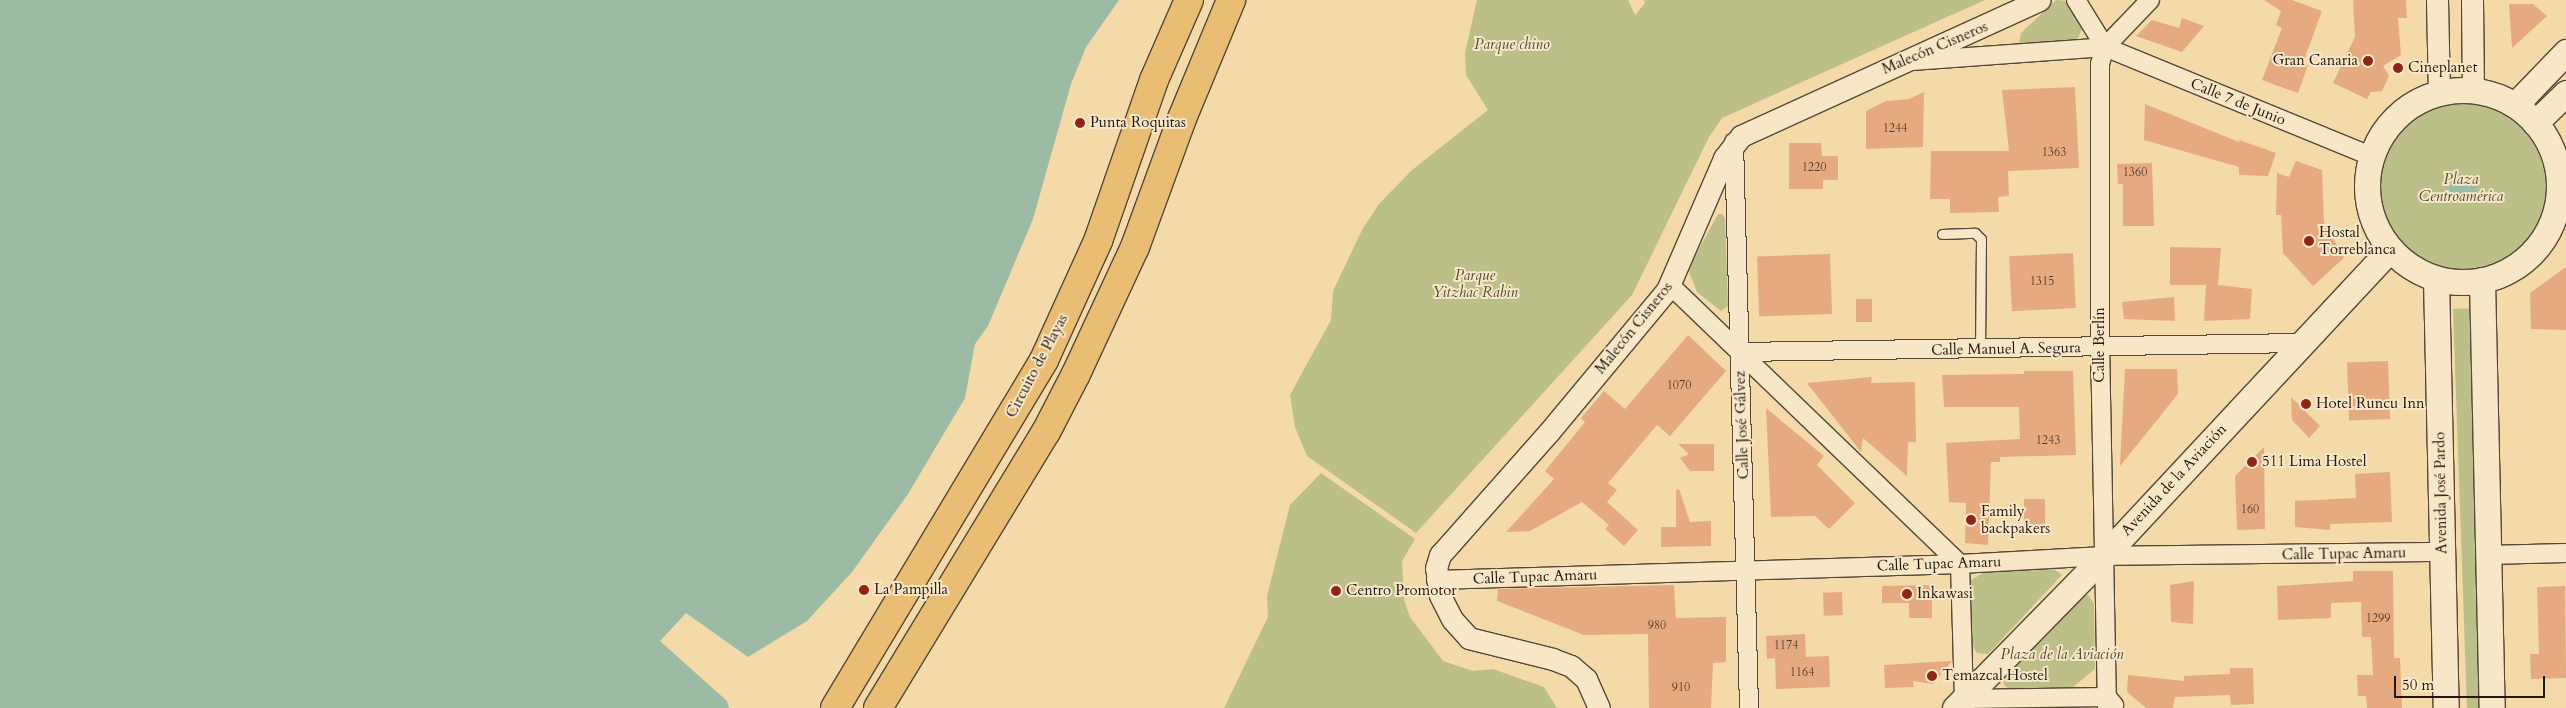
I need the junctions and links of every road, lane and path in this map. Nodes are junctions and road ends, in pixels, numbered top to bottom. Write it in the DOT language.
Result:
graph roads {
  1 [pos="1189,0"];
  2 [pos="1232,0"];
  3 [pos="2040,0"];
  4 [pos="2076,0"];
  5 [pos="2150,0"];
  6 [pos="2437,0"];
  7 [pos="2472,0"];
  8 [pos="2105,47"];
  9 [pos="2566,52"];
  10 [pos="1902,61"];
  11 [pos="2473,90"];
  12 [pos="2439,92"];
  13 [pos="2566,93"];
  14 [pos="2515,105"];
  15 [pos="2535,123"];
  16 [pos="1734,142"];
  17 [pos="2371,156"];
  18 [pos="2557,231"];
  19 [pos="1942,234"];
  20 [pos="2390,249"];
  21 [pos="2436,279"];
  22 [pos="2482,280"];
  23 [pos="1670,285"];
  24 [pos="2301,343"];
  25 [pos="2100,348"];
  26 [pos="1980,350"];
  27 [pos="1740,352"];
  28 [pos="2442,552"];
  29 [pos="2566,554"];
  30 [pos="2488,555"];
  31 [pos="2104,556"];
  32 [pos="1960,564"];
  33 [pos="1746,571"];
  34 [pos="1436,580"];
  35 [pos="1959,704"];
  36 [pos="2110,704"];
  37 [pos="835,708"];
  38 [pos="878,708"];
  39 [pos="1599,708"];
  40 [pos="1749,708"];
  41 [pos="2446,708"];
  42 [pos="2492,708"];
  1 -- 37 [label="highway, Circuito de Playas"];
  2 -- 38 [label="highway"];
  3 -- 10 [label="street, Malecón Cisneros"];
  4 -- 8 [label="street"];
  5 -- 8 [label="street"];
  6 -- 12 [label="street"];
  7 -- 11 [label="street"];
  8 -- 10 [label="street, Calle 7 de Junio"];
  8 -- 17 [label="street, Calle 7 de Junio"];
  8 -- 25 [label="street, Calle Berlín"];
  9 -- 14 [label="main road"];
  10 -- 16 [label="street, Malecón Cisneros"];
  11 -- 12 [label="main road"];
  11 -- 14 [label="main road"];
  12 -- 17 [label="main road"];
  13 -- 15 [label="main road"];
  14 -- 15 [label="main road"];
  15 -- 18 [label="main road"];
  16 -- 23 [label="street, Malecón Cisneros"];
  16 -- 27 [label="street, Calle José Gálvez"];
  17 -- 20 [label="main road"];
  18 -- 22 [label="main road"];
  19 -- 26 [label="lane"];
  20 -- 21 [label="main road"];
  20 -- 24 [label="main road, Avenida de la Aviación"];
  21 -- 22 [label="main road"];
  21 -- 28 [label="main road, Avenida José Pardo"];
  22 -- 30 [label="main road"];
  23 -- 27 [label="street"];
  23 -- 34 [label="street, Malecón Cisneros"];
  24 -- 25 [label="street, Calle Manuel A. Segura"];
  24 -- 31 [label="main road, Avenida de la Aviación"];
  25 -- 26 [label="street, Calle Manuel A. Segura"];
  25 -- 31 [label="street, Calle Berlín"];
  26 -- 27 [label="street, Calle Manuel A. Segura"];
  27 -- 32 [label="street"];
  27 -- 33 [label="street, Calle José Gálvez"];
  28 -- 31 [label="street, Calle Tupac Amaru"];
  28 -- 41 [label="main road, Avenida José Pardo"];
  29 -- 30 [label="street"];
  30 -- 42 [label="main road"];
  31 -- 32 [label="street, Calle Tupac Amaru"];
  31 -- 35 [label="main road, Avenida de la Aviación"];
  31 -- 36 [label="street, Calle Berlín"];
  32 -- 33 [label="street, Calle Tupac Amaru"];
  32 -- 35 [label="street"];
  33 -- 34 [label="street, Calle Tupac Amaru"];
  33 -- 40 [label="street, Calle José Gálvez"];
  34 -- 39 [label="street"];
  35 -- 36 [label="street"];
}
